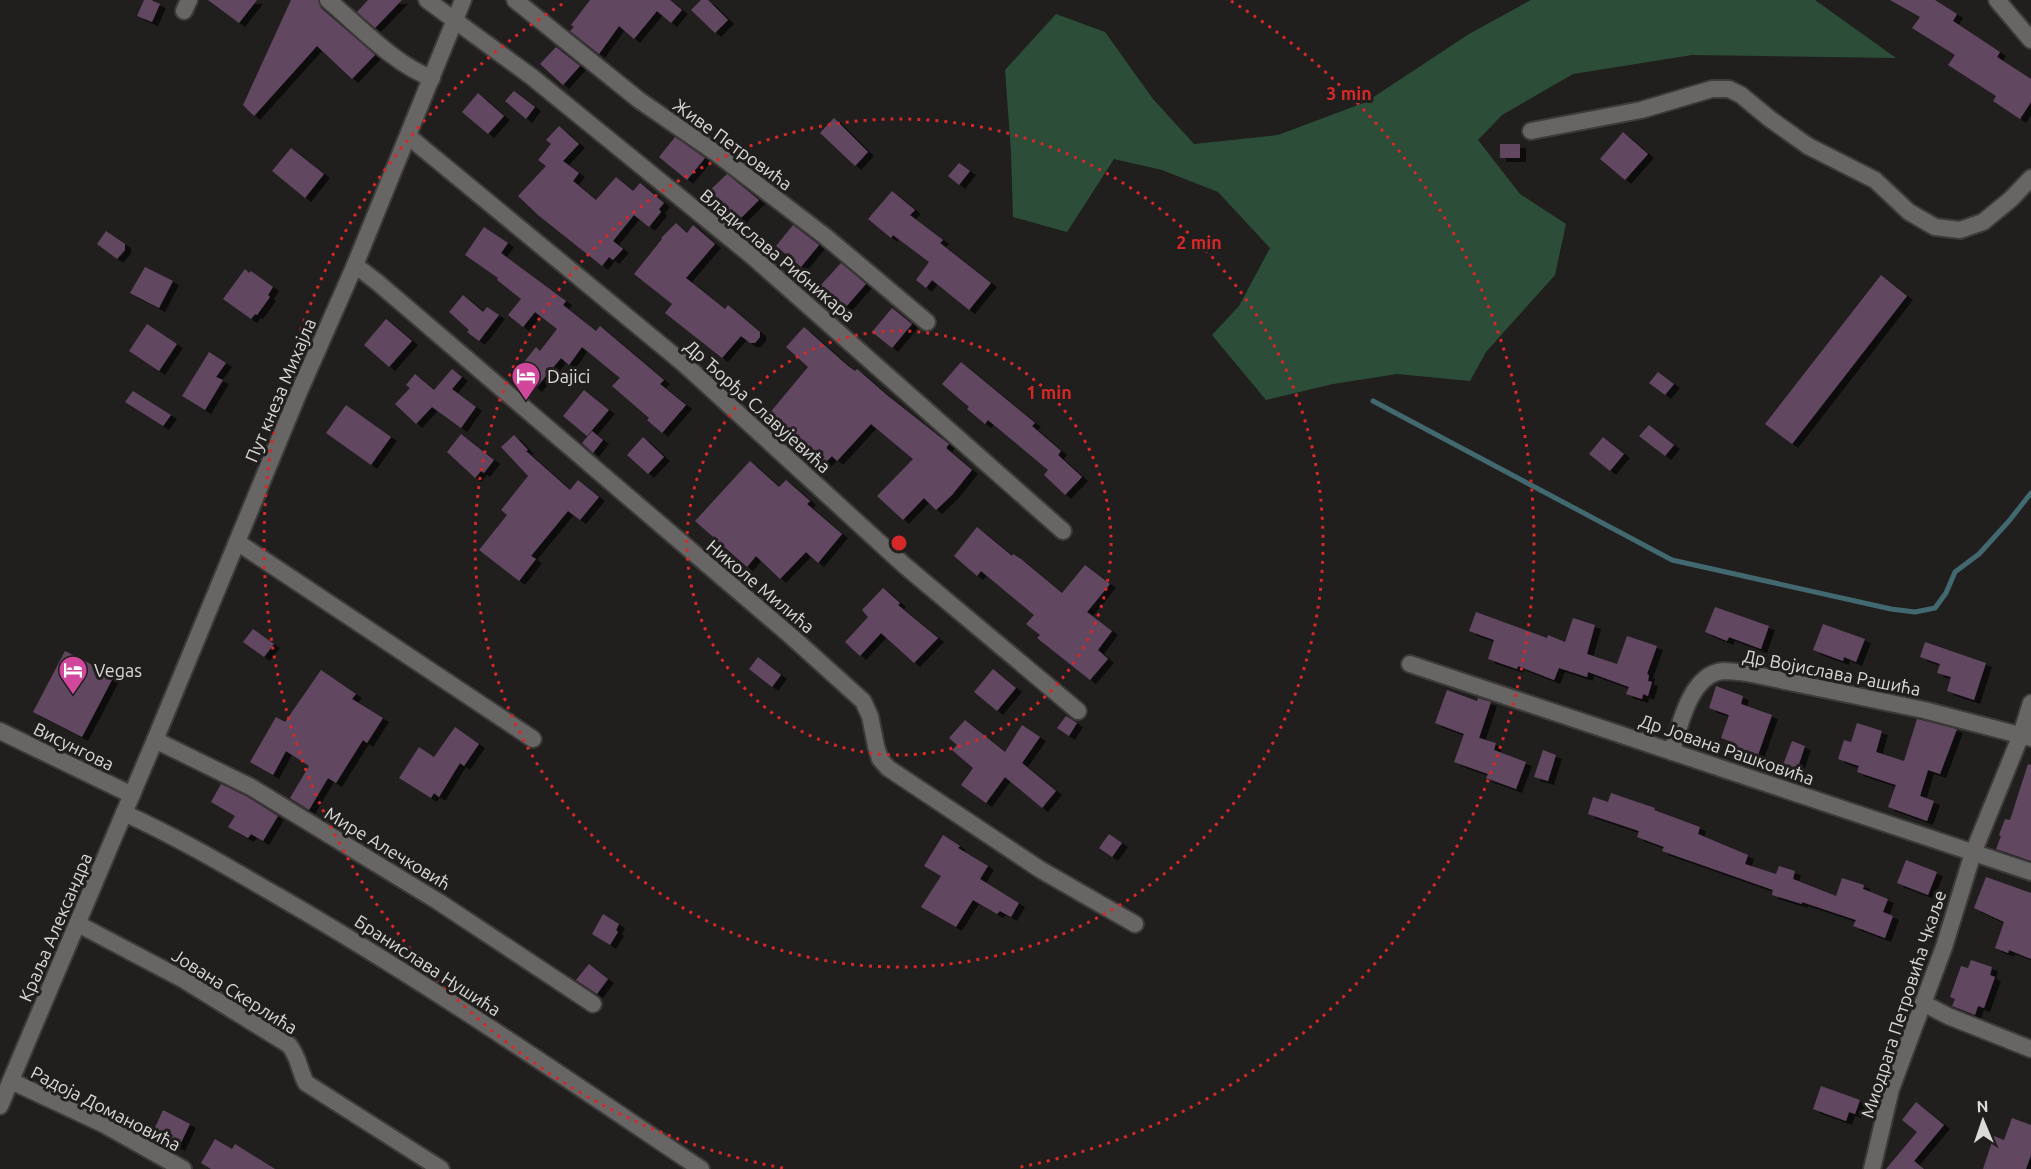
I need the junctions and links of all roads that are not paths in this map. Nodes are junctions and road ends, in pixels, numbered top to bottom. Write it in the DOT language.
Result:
graph roads {
  1 [pos="328,0"];
  2 [pos="427,0"];
  3 [pos="463,0"];
  4 [pos="515,0"];
  5 [pos="1997,0"];
  6 [pos="455,22"];
  7 [pos="2031,40"];
  8 [pos="432,78"];
  9 [pos="1531,131"];
  10 [pos="408,136"];
  11 [pos="2031,178"];
  12 [pos="356,265"];
  13 [pos="927,322"];
  14 [pos="1063,531"];
  15 [pos="237,542"];
  16 [pos="1410,664"];
  17 [pos="2031,704"];
  18 [pos="1078,711"];
  19 [pos="0,731"];
  20 [pos="2026,737"];
  21 [pos="533,739"];
  22 [pos="155,740"];
  23 [pos="1672,752"];
  24 [pos="132,795"];
  25 [pos="124,813"];
  26 [pos="1973,853"];
  27 [pos="2031,872"];
  28 [pos="78,924"];
  29 [pos="1135,924"];
  30 [pos="1923,1003"];
  31 [pos="593,1004"];
  32 [pos="2031,1049"];
  33 [pos="11,1081"];
  34 [pos="0,1106"];
  35 [pos="183,1169"];
  36 [pos="441,1169"];
  37 [pos="701,1169"];
  38 [pos="1872,1169"];
  1 -- 8 [label="street"];
  2 -- 6 [label="street, Владислава Рибникара"];
  3 -- 6 [label="street, Пут кнеза Михајла"];
  4 -- 13 [label="street, Живе Петровића"];
  5 -- 7 [label="street"];
  6 -- 8 [label="street, Пут кнеза Михајла"];
  6 -- 14 [label="street, Владислава Рибникара"];
  8 -- 10 [label="street, Пут кнеза Михајла"];
  9 -- 11 [label="street"];
  10 -- 12 [label="street, Пут кнеза Михајла"];
  10 -- 18 [label="street, Др Ђорђа Славујевића"];
  12 -- 15 [label="street, Пут кнеза Михајла"];
  12 -- 29 [label="street, Николе Милића"];
  15 -- 21 [label="street"];
  15 -- 22 [label="street, Пут кнеза Михајла"];
  16 -- 23 [label="street, Др Јована Рашковића"];
  17 -- 20 [label="street, Миодрага Петровића Чкаље"];
  19 -- 24 [label="street, Висунгова"];
  20 -- 23 [label="street, Др Војислава Рашића"];
  20 -- 26 [label="street, Миодрага Петровића Чкаље"];
  22 -- 24 [label="street, Пут кнеза Михајла"];
  22 -- 31 [label="street, Мире Алечковић"];
  23 -- 26 [label="street, Др Јована Рашковића"];
  24 -- 25 [label="street, Краља Александра"];
  25 -- 28 [label="street, Краља Александра"];
  25 -- 37 [label="street, Бранислава Нушића"];
  26 -- 27 [label="street, Др Јована Рашковића"];
  26 -- 30 [label="street, Миодрага Петровића Чкаље"];
  28 -- 33 [label="street, Краља Александра"];
  28 -- 36 [label="street, Јована Скерлића"];
  30 -- 32 [label="street"];
  30 -- 38 [label="street, Миодрага Петровића Чкаље"];
  33 -- 34 [label="street, Краља Александра"];
  33 -- 35 [label="street, Радоја Домановића"];
}
